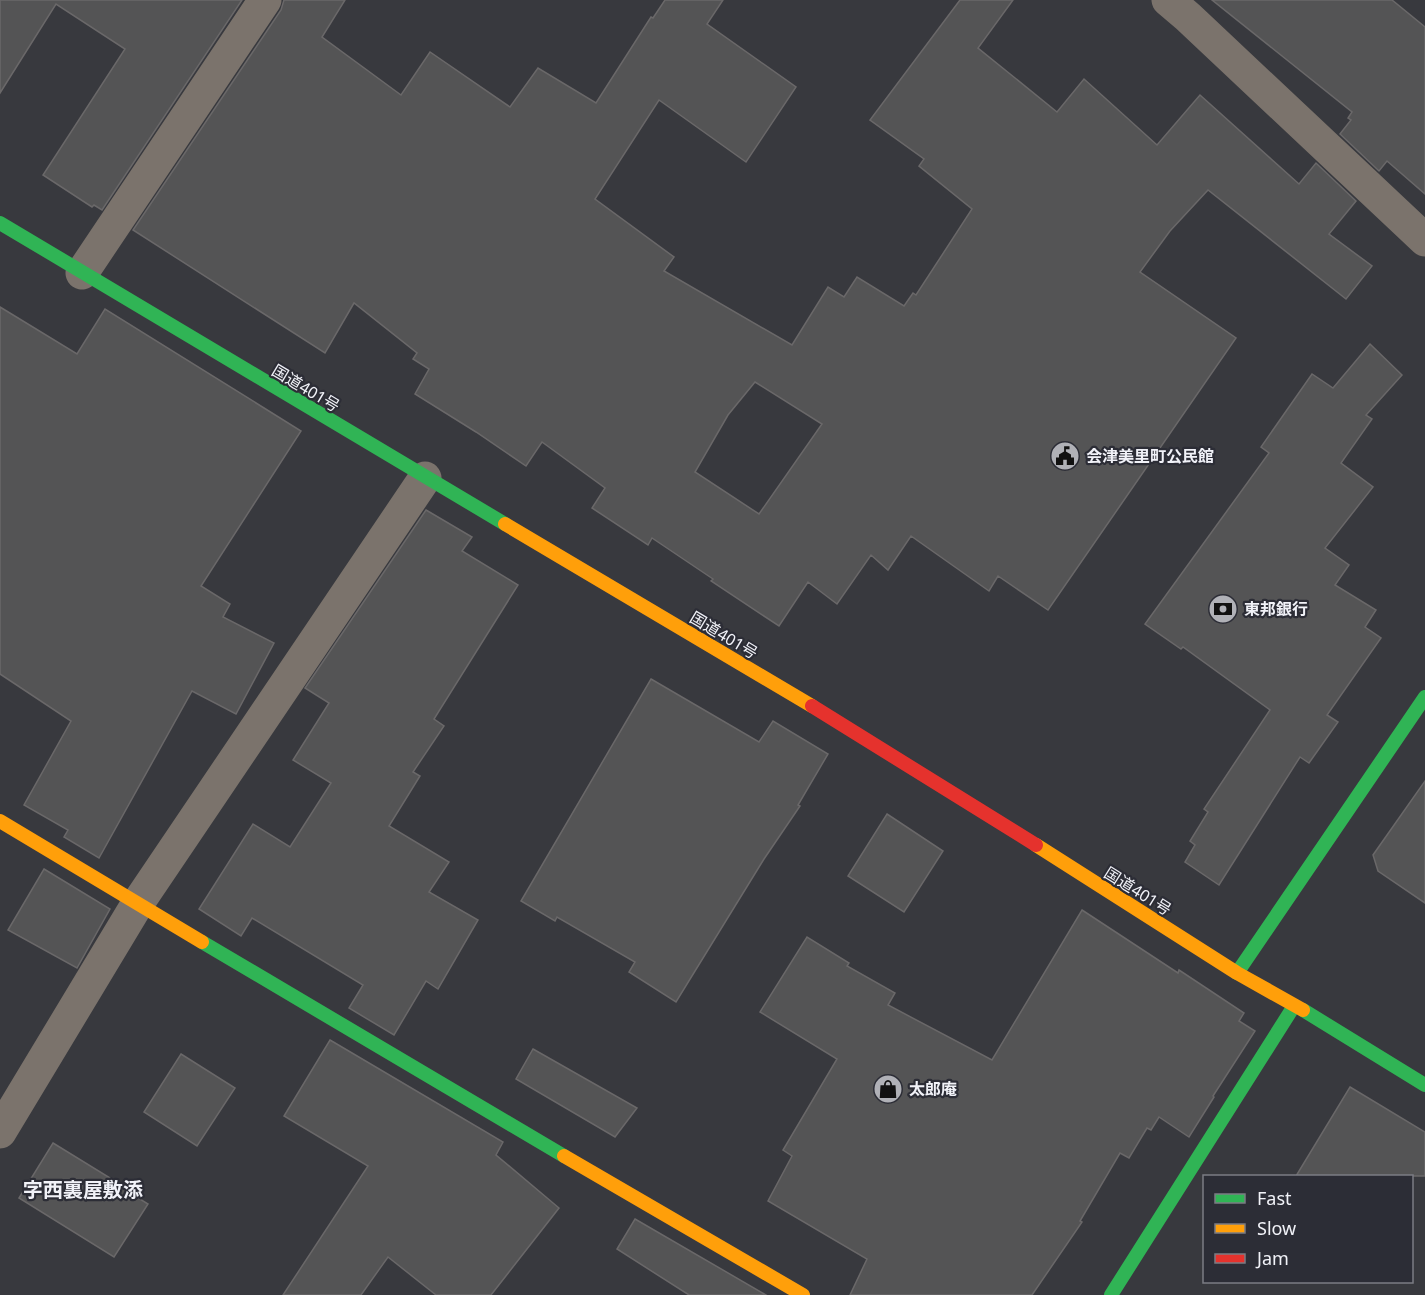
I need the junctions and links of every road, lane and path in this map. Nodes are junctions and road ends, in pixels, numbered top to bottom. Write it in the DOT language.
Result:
graph roads {
  1 [pos="265,0"];
  2 [pos="1168,0"];
  3 [pos="0,223"];
  4 [pos="1425,240"];
  5 [pos="82,273"];
  6 [pos="425,478"];
  7 [pos="1425,697"];
  8 [pos="0,821"];
  9 [pos="138,903"];
  10 [pos="1237,973"];
  11 [pos="1294,1005"];
  12 [pos="1425,1085"];
  13 [pos="0,1132"];
  14 [pos="803,1295"];
  15 [pos="1111,1295"];
  1 -- 5 [label="street"];
  2 -- 4 [label="street"];
  3 -- 5 [label="main road, 国道401号"];
  5 -- 6 [label="main road, 国道401号"];
  6 -- 9 [label="street"];
  6 -- 10 [label="main road, 国道401号"];
  7 -- 10 [label="main road"];
  8 -- 9 [label="main road"];
  9 -- 13 [label="street"];
  9 -- 14 [label="main road"];
  10 -- 11 [label="main road, 国道401号"];
  11 -- 12 [label="main road, 国道401号"];
  11 -- 15 [label="main road"];
}
